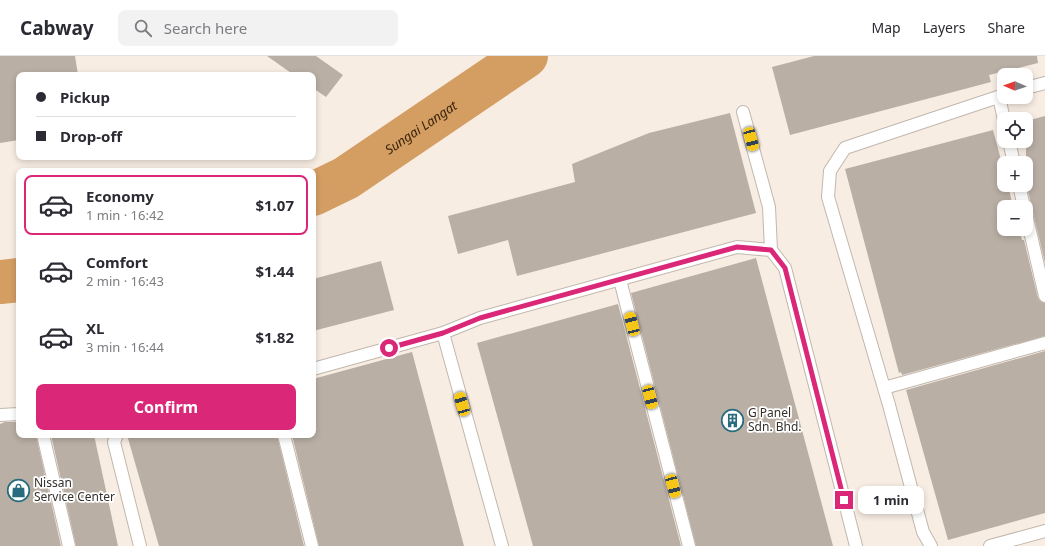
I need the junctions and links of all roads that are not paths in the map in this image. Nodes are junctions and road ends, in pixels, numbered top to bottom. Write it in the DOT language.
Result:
graph roads {
  1 [pos="1045,82"];
  2 [pos="1033,86"];
  3 [pos="997,97"];
  4 [pos="743,112"];
  5 [pos="1031,236"];
  6 [pos="771,250"];
  7 [pos="620,280"];
  8 [pos="1045,296"];
  9 [pos="443,333"];
  10 [pos="1045,343"];
  11 [pos="316,368"];
  12 [pos="884,388"];
  13 [pos="16,414"];
  14 [pos="0,415"];
  15 [pos="44,438"];
  16 [pos="116,438"];
  17 [pos="285,438"];
  18 [pos="1045,531"];
  19 [pos="69,546"];
  20 [pos="140,546"];
  21 [pos="312,546"];
  22 [pos="502,546"];
  23 [pos="689,546"];
  24 [pos="856,546"];
  25 [pos="931,546"];
  26 [pos="990,546"];
  1 -- 2 [label="lane"];
  3 -- 12 [label="lane"];
  4 -- 6 [label="lane"];
  5 -- 8 [label="lane"];
  6 -- 7 [label="lane"];
  6 -- 24 [label="lane"];
  7 -- 9 [label="lane"];
  7 -- 23 [label="lane"];
  9 -- 11 [label="lane"];
  9 -- 22 [label="lane"];
  10 -- 12 [label="lane"];
  12 -- 25 [label="lane"];
  13 -- 14 [label="lane"];
  15 -- 19 [label="lane"];
  16 -- 20 [label="lane"];
  17 -- 21 [label="lane"];
  18 -- 26 [label="lane"];
}
